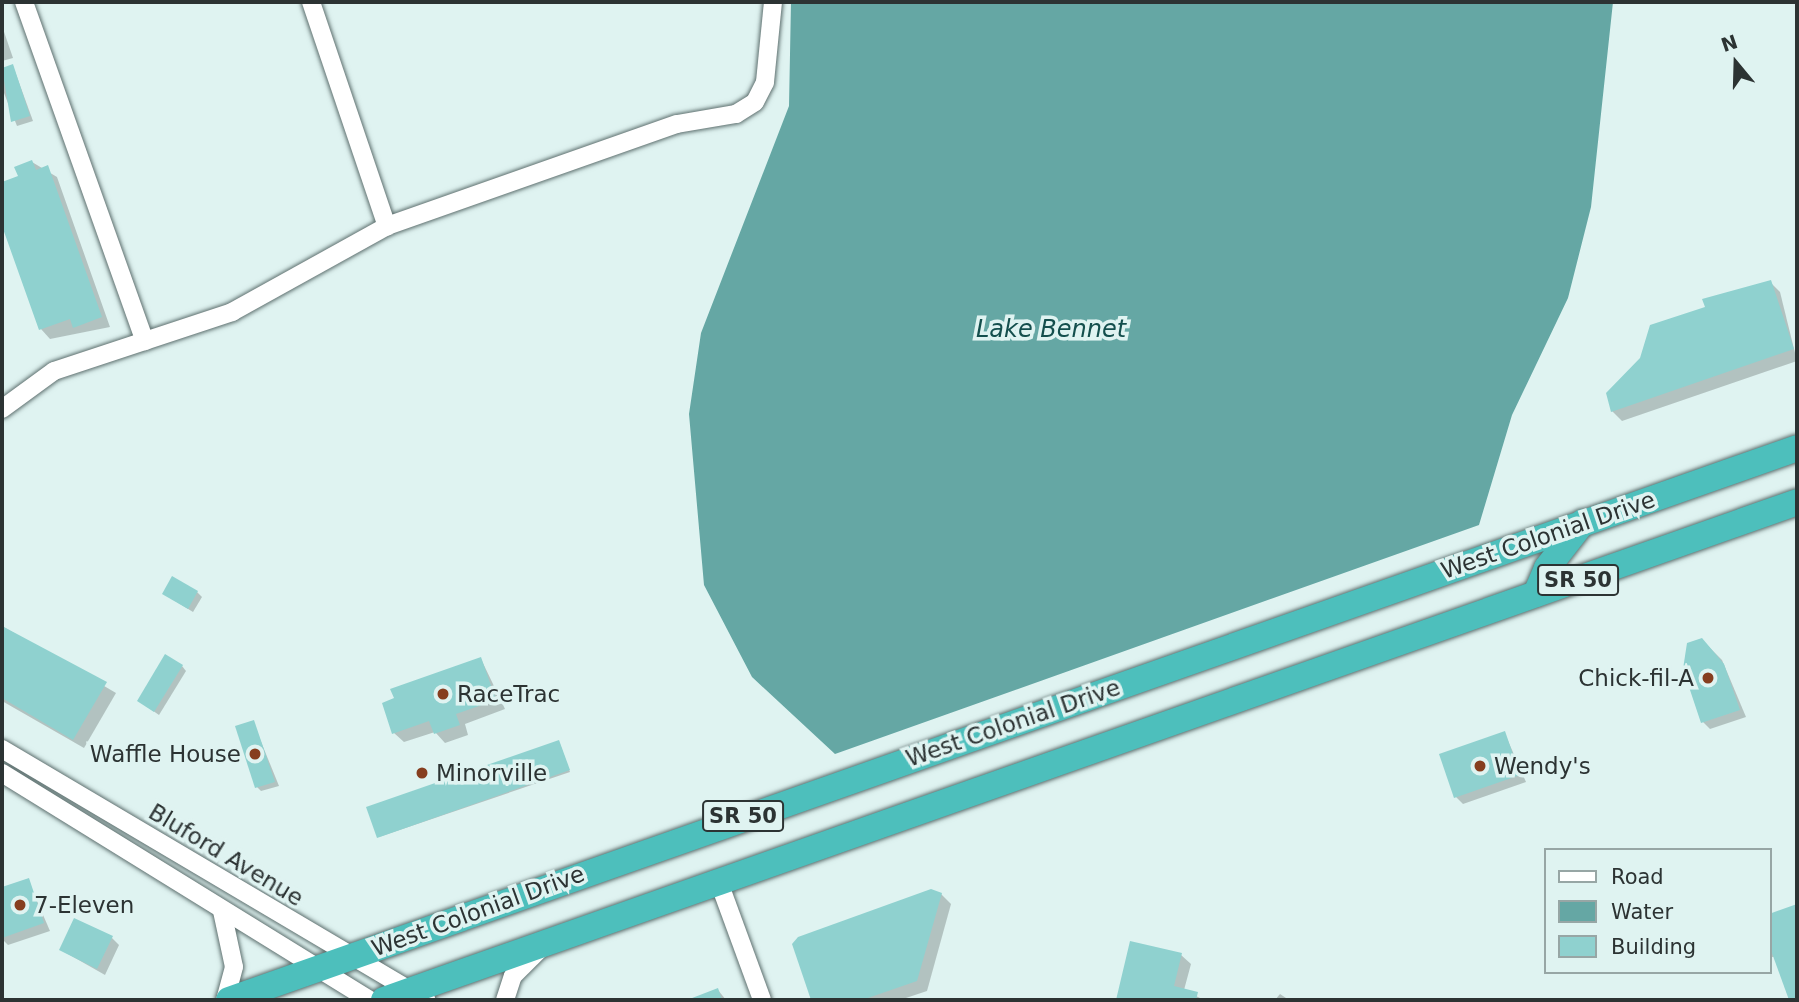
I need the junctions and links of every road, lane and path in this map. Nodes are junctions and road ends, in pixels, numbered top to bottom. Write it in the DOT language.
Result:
graph roads {
  1 [pos="24,2"];
  2 [pos="311,2"];
  3 [pos="773,2"];
  4 [pos="387,226"];
  5 [pos="145,341"];
  6 [pos="2,408"];
  7 [pos="1797,448"];
  8 [pos="1797,502"];
  9 [pos="1583,522"];
  10 [pos="1536,594"];
  11 [pos="2,749"];
  12 [pos="2,773"];
  13 [pos="720,885"];
  14 [pos="222,911"];
  15 [pos="546,943"];
  16 [pos="348,957"];
  17 [pos="315,969"];
  18 [pos="418,996"];
  19 [pos="227,1000"];
  20 [pos="369,1000"];
  21 [pos="384,1000"];
  22 [pos="505,1000"];
  23 [pos="762,1000"];
  1 -- 5 [label="street"];
  2 -- 4 [label="street"];
  3 -- 4 [label="street"];
  4 -- 5 [label="street"];
  5 -- 6 [label="street"];
  7 -- 9 [label="highway, West Colonial Drive / SR 50"];
  8 -- 10 [label="highway, SR 50"];
  9 -- 10 [label="highway"];
  9 -- 16 [label="highway, West Colonial Drive / SR 50"];
  10 -- 13 [label="highway, SR 50"];
  11 -- 16 [label="street, Bluford Avenue"];
  12 -- 14 [label="street, Bluford Avenue"];
  13 -- 15 [label="highway, SR 50"];
  13 -- 23 [label="street"];
  14 -- 17 [label="street, Bluford Avenue"];
  14 -- 19 [label="street"];
  15 -- 18 [label="highway, SR 50"];
  15 -- 22 [label="street"];
  16 -- 17 [label="highway, West Colonial Drive / SR 50"];
  16 -- 18 [label="street, Bluford Avenue"];
  17 -- 19 [label="highway, West Colonial Drive / SR 50"];
  17 -- 20 [label="street, Bluford Avenue"];
  18 -- 21 [label="highway, SR 50"];
}
